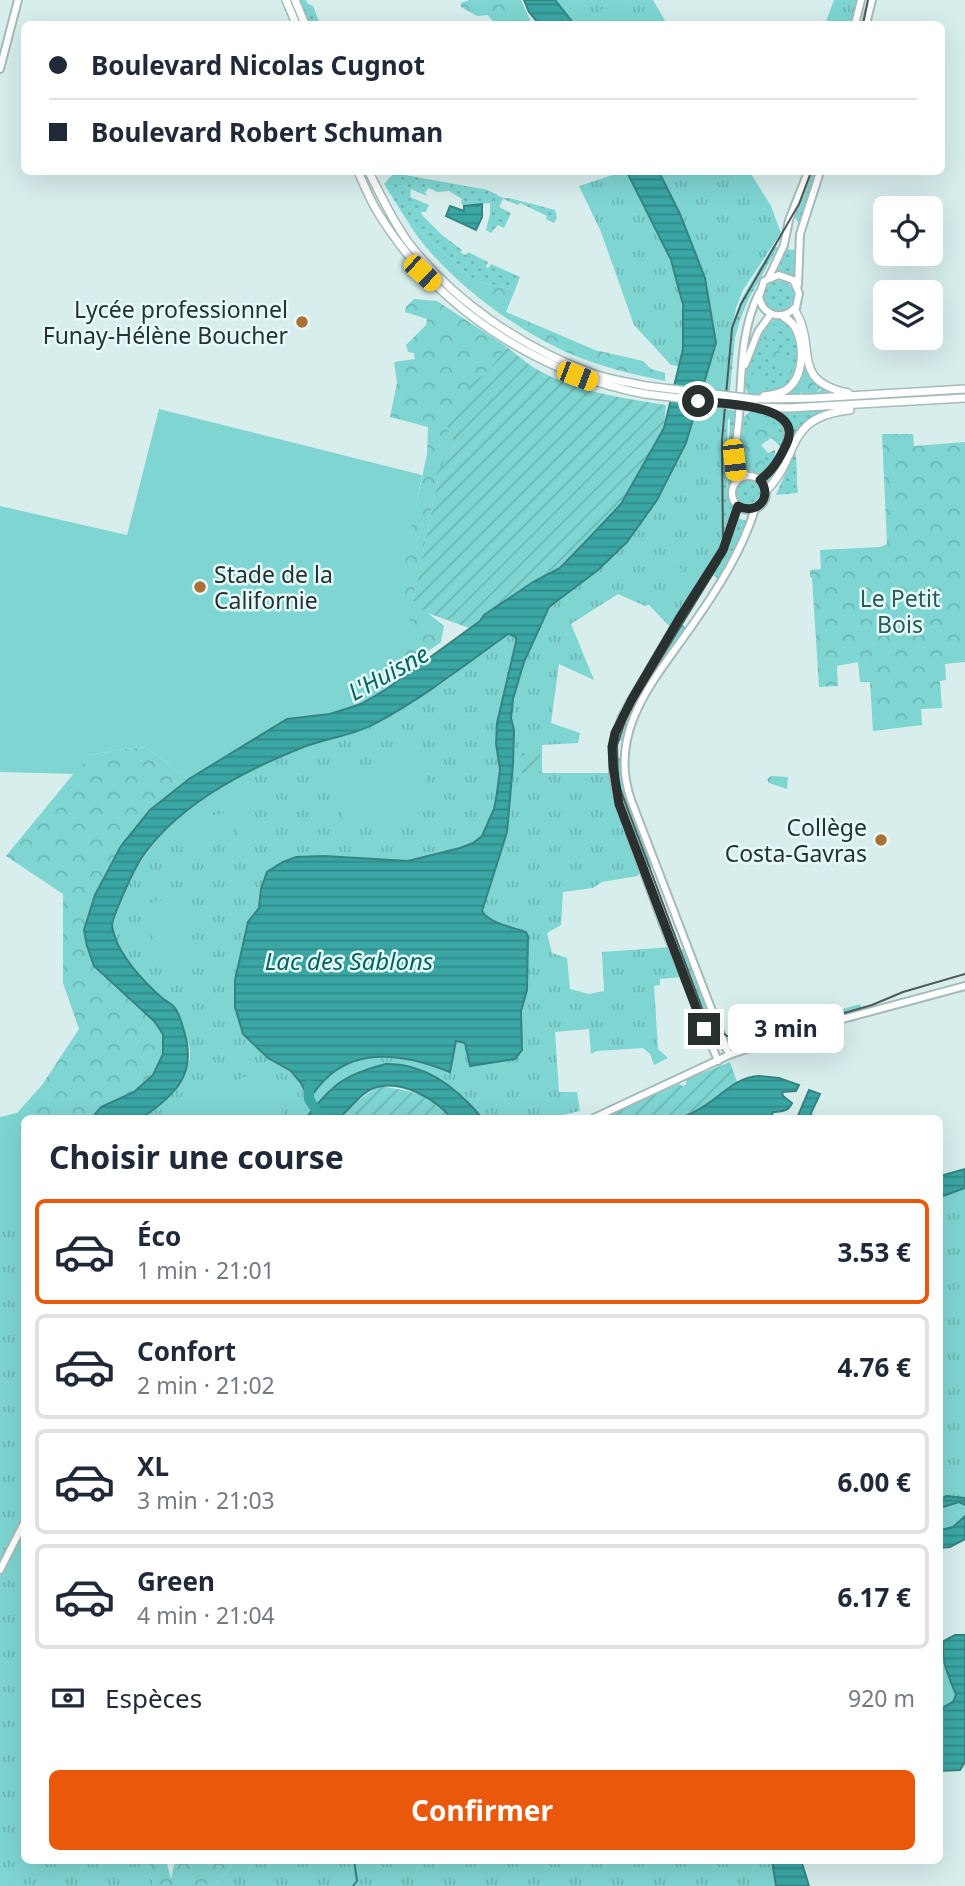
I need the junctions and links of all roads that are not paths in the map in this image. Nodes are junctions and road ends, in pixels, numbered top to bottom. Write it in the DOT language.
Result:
graph roads {
  1 [pos="18,0"];
  2 [pos="286,0"];
  3 [pos="295,0"];
  4 [pos="860,0"];
  5 [pos="872,0"];
  6 [pos="295,21"];
  7 [pos="304,21"];
  8 [pos="856,21"];
  9 [pos="867,21"];
  10 [pos="0,69"];
  11 [pos="359,175"];
  12 [pos="371,175"];
  13 [pos="807,175"];
  14 [pos="819,175"];
  15 [pos="769,277"];
  16 [pos="798,287"];
  17 [pos="759,293"];
  18 [pos="795,308"];
  19 [pos="771,314"];
  20 [pos="783,316"];
  21 [pos="741,377"];
  22 [pos="965,389"];
  23 [pos="645,390"];
  24 [pos="859,395"];
  25 [pos="965,398"];
  26 [pos="754,403"];
  27 [pos="886,404"];
  28 [pos="736,447"];
  29 [pos="747,476"];
  30 [pos="760,480"];
  31 [pos="736,481"];
  32 [pos="766,491"];
  33 [pos="738,506"];
  34 [pos="755,509"];
  35 [pos="965,986"];
  36 [pos="729,1055"];
  37 [pos="718,1061"];
  38 [pos="601,1115"];
  39 [pos="21,1529"];
  40 [pos="0,1570"];
  1 -- 10 [label="street"];
  2 -- 6 [label="main road"];
  3 -- 7 [label="main road"];
  4 -- 8 [label="street"];
  5 -- 9 [label="street"];
  11 -- 23 [label="main road"];
  12 -- 23 [label="main road"];
  13 -- 15 [label="street"];
  14 -- 16 [label="street"];
  15 -- 16 [label="street"];
  15 -- 17 [label="street"];
  16 -- 18 [label="street"];
  17 -- 19 [label="street"];
  17 -- 21 [label="street"];
  18 -- 20 [label="street"];
  18 -- 24 [label="main road"];
  19 -- 20 [label="street"];
  19 -- 21 [label="street"];
  20 -- 26 [label="main road"];
  21 -- 28 [label="street"];
  22 -- 24 [label="main road"];
  23 -- 26 [label="main road, bridge"];
  24 -- 26 [label="main road"];
  25 -- 27 [label="main road"];
  26 -- 27 [label="main road"];
  26 -- 30 [label="main road"];
  27 -- 32 [label="main road"];
  28 -- 29 [label="street"];
  28 -- 31 [label="street"];
  29 -- 30 [label="street"];
  29 -- 31 [label="street"];
  30 -- 32 [label="street"];
  31 -- 33 [label="street"];
  32 -- 34 [label="street"];
  33 -- 34 [label="street"];
  33 -- 37 [label="street"];
  34 -- 36 [label="street"];
  35 -- 36 [label="street"];
  36 -- 37 [label="street"];
  37 -- 38 [label="street"];
  39 -- 40 [label="street"];
}
